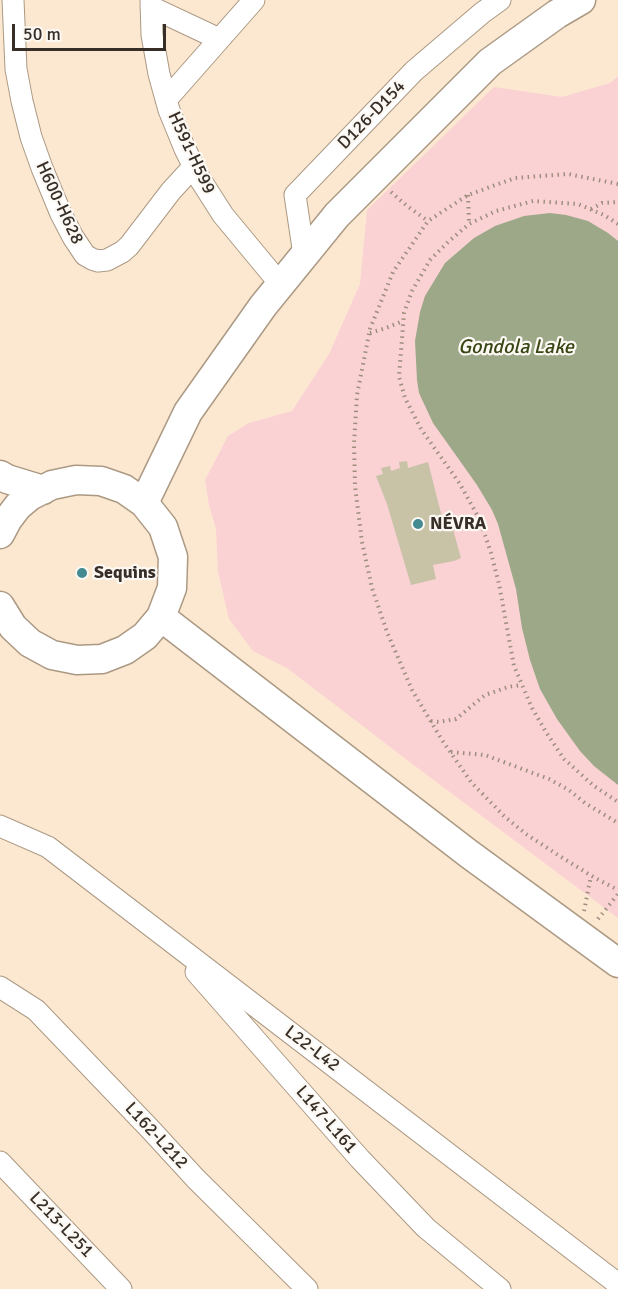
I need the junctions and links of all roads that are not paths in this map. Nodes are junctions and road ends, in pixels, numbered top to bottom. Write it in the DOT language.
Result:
graph roads {
  1 [pos="13,0"];
  2 [pos="254,0"];
  3 [pos="500,0"];
  4 [pos="580,0"];
  5 [pos="151,4"];
  6 [pos="219,39"];
  7 [pos="166,100"];
  8 [pos="194,166"];
  9 [pos="304,255"];
  10 [pos="280,285"];
  11 [pos="0,475"];
  12 [pos="43,490"];
  13 [pos="144,503"];
  14 [pos="0,533"];
  15 [pos="0,606"];
  16 [pos="161,617"];
  17 [pos="0,825"];
  18 [pos="165,937"];
  19 [pos="618,963"];
  20 [pos="0,987"];
  21 [pos="0,1162"];
  22 [pos="618,1284"];
  23 [pos="122,1289"];
  24 [pos="308,1289"];
  25 [pos="500,1289"];
  1 -- 8 [label="street, H600-H628"];
  2 -- 6 [label="street"];
  3 -- 9 [label="street, D126-D154"];
  4 -- 9 [label="street"];
  5 -- 6 [label="street"];
  5 -- 7 [label="street, H591-H599"];
  6 -- 7 [label="street"];
  7 -- 8 [label="street, H591-H599"];
  8 -- 10 [label="street, H591-H599"];
  9 -- 10 [label="street"];
  10 -- 13 [label="street"];
  11 -- 12 [label="street"];
  12 -- 13 [label="street"];
  12 -- 14 [label="street"];
  13 -- 16 [label="street"];
  15 -- 16 [label="street"];
  16 -- 19 [label="street"];
  17 -- 18 [label="street, L22-L42"];
  18 -- 22 [label="street, L22-L42"];
  18 -- 25 [label="street, L147-L161"];
  20 -- 24 [label="street, L162-L212"];
  21 -- 23 [label="street, L213-L251"];
}
